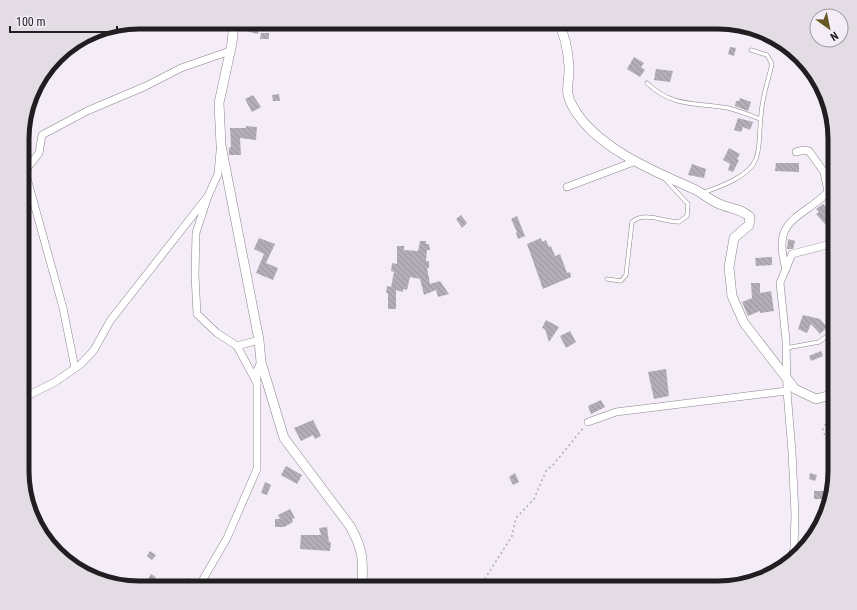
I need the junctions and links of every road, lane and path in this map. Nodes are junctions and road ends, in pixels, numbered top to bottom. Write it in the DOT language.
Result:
graph roads {
  1 [pos="233,29"];
  2 [pos="562,29"];
  3 [pos="751,50"];
  4 [pos="230,51"];
  5 [pos="647,83"];
  6 [pos="760,119"];
  7 [pos="221,145"];
  8 [pos="796,152"];
  9 [pos="636,162"];
  10 [pos="29,166"];
  11 [pos="828,171"];
  12 [pos="658,172"];
  13 [pos="826,179"];
  14 [pos="29,185"];
  15 [pos="567,187"];
  16 [pos="701,193"];
  17 [pos="208,196"];
  18 [pos="828,244"];
  19 [pos="786,269"];
  20 [pos="607,279"];
  21 [pos="828,335"];
  22 [pos="260,340"];
  23 [pos="237,346"];
  24 [pos="786,348"];
  25 [pos="261,362"];
  26 [pos="75,368"];
  27 [pos="787,379"];
  28 [pos="257,383"];
  29 [pos="788,390"];
  30 [pos="29,395"];
  31 [pos="828,396"];
  32 [pos="828,419"];
  33 [pos="588,422"];
  34 [pos="828,446"];
  35 [pos="788,555"];
  36 [pos="202,581"];
  37 [pos="362,581"];
  38 [pos="484,581"];
  1 -- 4 [label="street"];
  2 -- 9 [label="street"];
  3 -- 6 [label="lane"];
  4 -- 7 [label="street"];
  4 -- 10 [label="street"];
  5 -- 6 [label="lane"];
  6 -- 16 [label="lane"];
  7 -- 17 [label="street"];
  7 -- 22 [label="street"];
  8 -- 13 [label="street"];
  9 -- 12 [label="street"];
  9 -- 15 [label="street"];
  11 -- 13 [label="path"];
  12 -- 16 [label="street"];
  12 -- 20 [label="lane"];
  13 -- 19 [label="street"];
  14 -- 26 [label="street"];
  16 -- 27 [label="street"];
  17 -- 23 [label="street"];
  17 -- 26 [label="street"];
  18 -- 19 [label="street"];
  19 -- 24 [label="street"];
  21 -- 24 [label="lane"];
  22 -- 23 [label="street"];
  22 -- 25 [label="street"];
  23 -- 28 [label="street"];
  24 -- 27 [label="street"];
  25 -- 28 [label="street"];
  25 -- 37 [label="street"];
  26 -- 30 [label="street"];
  27 -- 29 [label="street"];
  27 -- 31 [label="street"];
  28 -- 36 [label="street"];
  29 -- 33 [label="street"];
  29 -- 35 [label="street"];
  32 -- 34 [label="path"];
  33 -- 38 [label="path"];
}
